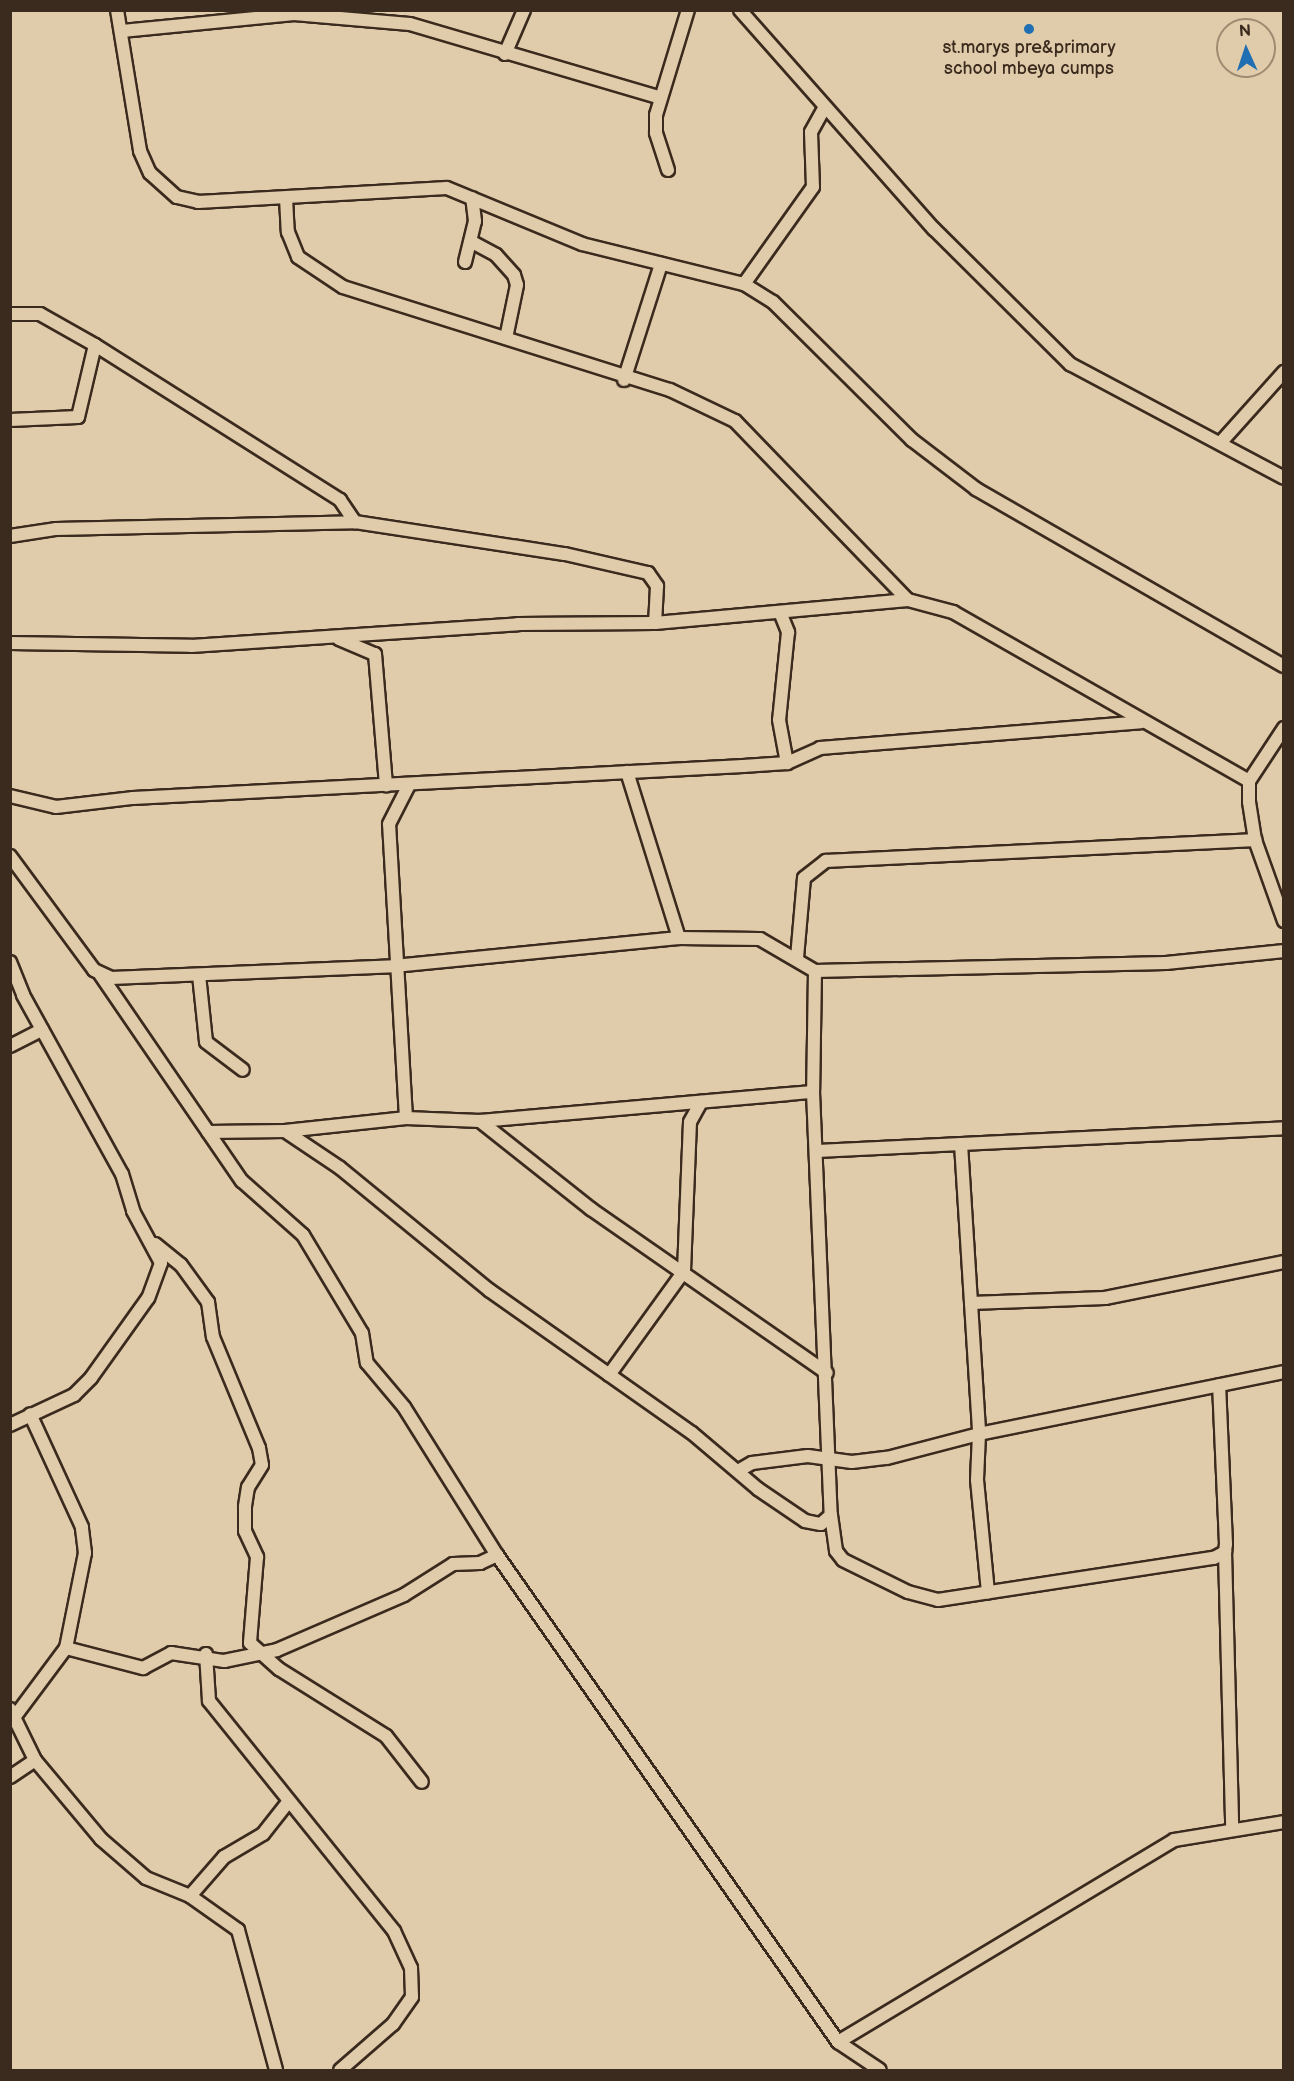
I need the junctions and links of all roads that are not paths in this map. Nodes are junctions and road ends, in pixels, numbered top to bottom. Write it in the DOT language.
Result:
graph roads {
  1 [pos="117,10"];
  2 [pos="525,10"];
  3 [pos="688,10"];
  4 [pos="741,10"];
  5 [pos="294,12"];
  6 [pos="355,15"];
  7 [pos="122,31"];
  8 [pos="505,54"];
  9 [pos="658,97"];
  10 [pos="824,109"];
  11 [pos="668,170"];
  12 [pos="286,198"];
  13 [pos="472,198"];
  14 [pos="472,242"];
  15 [pos="465,262"];
  16 [pos="661,264"];
  17 [pos="744,284"];
  18 [pos="10,314"];
  19 [pos="506,338"];
  20 [pos="95,345"];
  21 [pos="1282,377"];
  22 [pos="624,380"];
  23 [pos="10,420"];
  24 [pos="1222,441"];
  25 [pos="1284,478"];
  26 [pos="355,522"];
  27 [pos="10,536"];
  28 [pos="908,600"];
  29 [pos="780,612"];
  30 [pos="655,623"];
  31 [pos="339,639"];
  32 [pos="10,643"];
  33 [pos="1284,666"];
  34 [pos="1141,722"];
  35 [pos="1284,728"];
  36 [pos="787,763"];
  37 [pos="627,772"];
  38 [pos="1249,782"];
  39 [pos="409,785"];
  40 [pos="386,786"];
  41 [pos="10,796"];
  42 [pos="1255,840"];
  43 [pos="10,856"];
  44 [pos="1284,921"];
  45 [pos="679,938"];
  46 [pos="1284,951"];
  47 [pos="797,958"];
  48 [pos="10,962"];
  49 [pos="394,966"];
  50 [pos="815,971"];
  51 [pos="100,974"];
  52 [pos="199,975"];
  53 [pos="42,1030"];
  54 [pos="10,1046"];
  55 [pos="243,1070"];
  56 [pos="813,1092"];
  57 [pos="701,1102"];
  58 [pos="406,1118"];
  59 [pos="480,1121"];
  60 [pos="1284,1128"];
  61 [pos="285,1131"];
  62 [pos="208,1132"];
  63 [pos="962,1144"];
  64 [pos="818,1151"];
  65 [pos="155,1244"];
  66 [pos="1284,1262"];
  67 [pos="684,1271"];
  68 [pos="971,1303"];
  69 [pos="1284,1372"];
  70 [pos="827,1373"];
  71 [pos="609,1375"];
  72 [pos="1219,1385"];
  73 [pos="30,1414"];
  74 [pos="11,1424"];
  75 [pos="979,1434"];
  76 [pos="830,1460"];
  77 [pos="738,1471"];
  78 [pos="831,1515"];
  79 [pos="1225,1552"];
  80 [pos="497,1555"];
  81 [pos="988,1592"];
  82 [pos="66,1648"];
  83 [pos="258,1653"];
  84 [pos="206,1654"];
  85 [pos="12,1714"];
  86 [pos="34,1760"];
  87 [pos="10,1777"];
  88 [pos="422,1782"];
  89 [pos="289,1801"];
  90 [pos="1284,1822"];
  91 [pos="1232,1828"];
  92 [pos="189,1896"];
  93 [pos="837,2042"];
  94 [pos="276,2070"];
  95 [pos="340,2070"];
  96 [pos="880,2070"];
  1 -- 7 [label="street"];
  2 -- 8 [label="street"];
  3 -- 9 [label="street"];
  4 -- 10 [label="street"];
  5 -- 6 [label="street"];
  5 -- 7 [label="street"];
  6 -- 8 [label="street"];
  7 -- 12 [label="street"];
  8 -- 9 [label="street"];
  9 -- 11 [label="street"];
  10 -- 17 [label="street"];
  10 -- 24 [label="street"];
  12 -- 13 [label="street"];
  12 -- 19 [label="street"];
  13 -- 14 [label="street"];
  13 -- 16 [label="street"];
  14 -- 15 [label="street"];
  14 -- 19 [label="street"];
  16 -- 17 [label="street"];
  16 -- 22 [label="street"];
  17 -- 33 [label="street"];
  18 -- 20 [label="street"];
  19 -- 22 [label="street"];
  20 -- 23 [label="street"];
  20 -- 26 [label="street"];
  21 -- 24 [label="street"];
  22 -- 28 [label="street"];
  24 -- 25 [label="street"];
  26 -- 27 [label="street"];
  26 -- 30 [label="street"];
  28 -- 29 [label="street"];
  28 -- 34 [label="street"];
  29 -- 30 [label="street"];
  29 -- 36 [label="street"];
  30 -- 31 [label="street"];
  31 -- 32 [label="street"];
  31 -- 40 [label="street"];
  34 -- 36 [label="street"];
  34 -- 38 [label="street"];
  35 -- 38 [label="street"];
  36 -- 37 [label="street"];
  37 -- 39 [label="street"];
  37 -- 45 [label="street"];
  38 -- 42 [label="street"];
  39 -- 40 [label="street"];
  39 -- 49 [label="street"];
  40 -- 41 [label="street"];
  42 -- 44 [label="street"];
  42 -- 47 [label="street"];
  43 -- 51 [label="street"];
  45 -- 47 [label="street"];
  45 -- 49 [label="street"];
  46 -- 50 [label="street"];
  47 -- 50 [label="street"];
  48 -- 53 [label="street"];
  49 -- 52 [label="street"];
  49 -- 58 [label="street"];
  50 -- 56 [label="street"];
  51 -- 52 [label="street"];
  51 -- 62 [label="street"];
  52 -- 55 [label="street"];
  53 -- 54 [label="street"];
  53 -- 65 [label="street"];
  56 -- 57 [label="street"];
  56 -- 64 [label="street"];
  57 -- 59 [label="street"];
  57 -- 67 [label="street"];
  58 -- 59 [label="street"];
  58 -- 61 [label="street"];
  59 -- 67 [label="street"];
  60 -- 63 [label="street"];
  61 -- 62 [label="street"];
  61 -- 71 [label="street"];
  62 -- 80 [label="street"];
  63 -- 64 [label="street"];
  63 -- 68 [label="street"];
  64 -- 70 [label="street"];
  65 -- 73 [label="street"];
  65 -- 83 [label="street"];
  66 -- 68 [label="street"];
  67 -- 70 [label="street"];
  67 -- 71 [label="street"];
  68 -- 75 [label="street"];
  69 -- 72 [label="street"];
  70 -- 76 [label="street"];
  71 -- 77 [label="street"];
  72 -- 75 [label="street"];
  72 -- 79 [label="street"];
  73 -- 74 [label="street"];
  73 -- 82 [label="street"];
  75 -- 76 [label="street"];
  75 -- 81 [label="street"];
  76 -- 77 [label="street"];
  76 -- 78 [label="street"];
  77 -- 78 [label="street"];
  78 -- 81 [label="street"];
  79 -- 81 [label="street"];
  79 -- 91 [label="street"];
  80 -- 83 [label="street"];
  80 -- 93 [label="street"];
  82 -- 84 [label="street"];
  82 -- 85 [label="street"];
  83 -- 84 [label="street"];
  83 -- 88 [label="street"];
  84 -- 89 [label="street"];
  85 -- 86 [label="street"];
  86 -- 87 [label="street"];
  86 -- 92 [label="street"];
  89 -- 92 [label="street"];
  89 -- 95 [label="street"];
  90 -- 91 [label="street"];
  91 -- 93 [label="street"];
  92 -- 94 [label="street"];
  93 -- 96 [label="street"];
}
